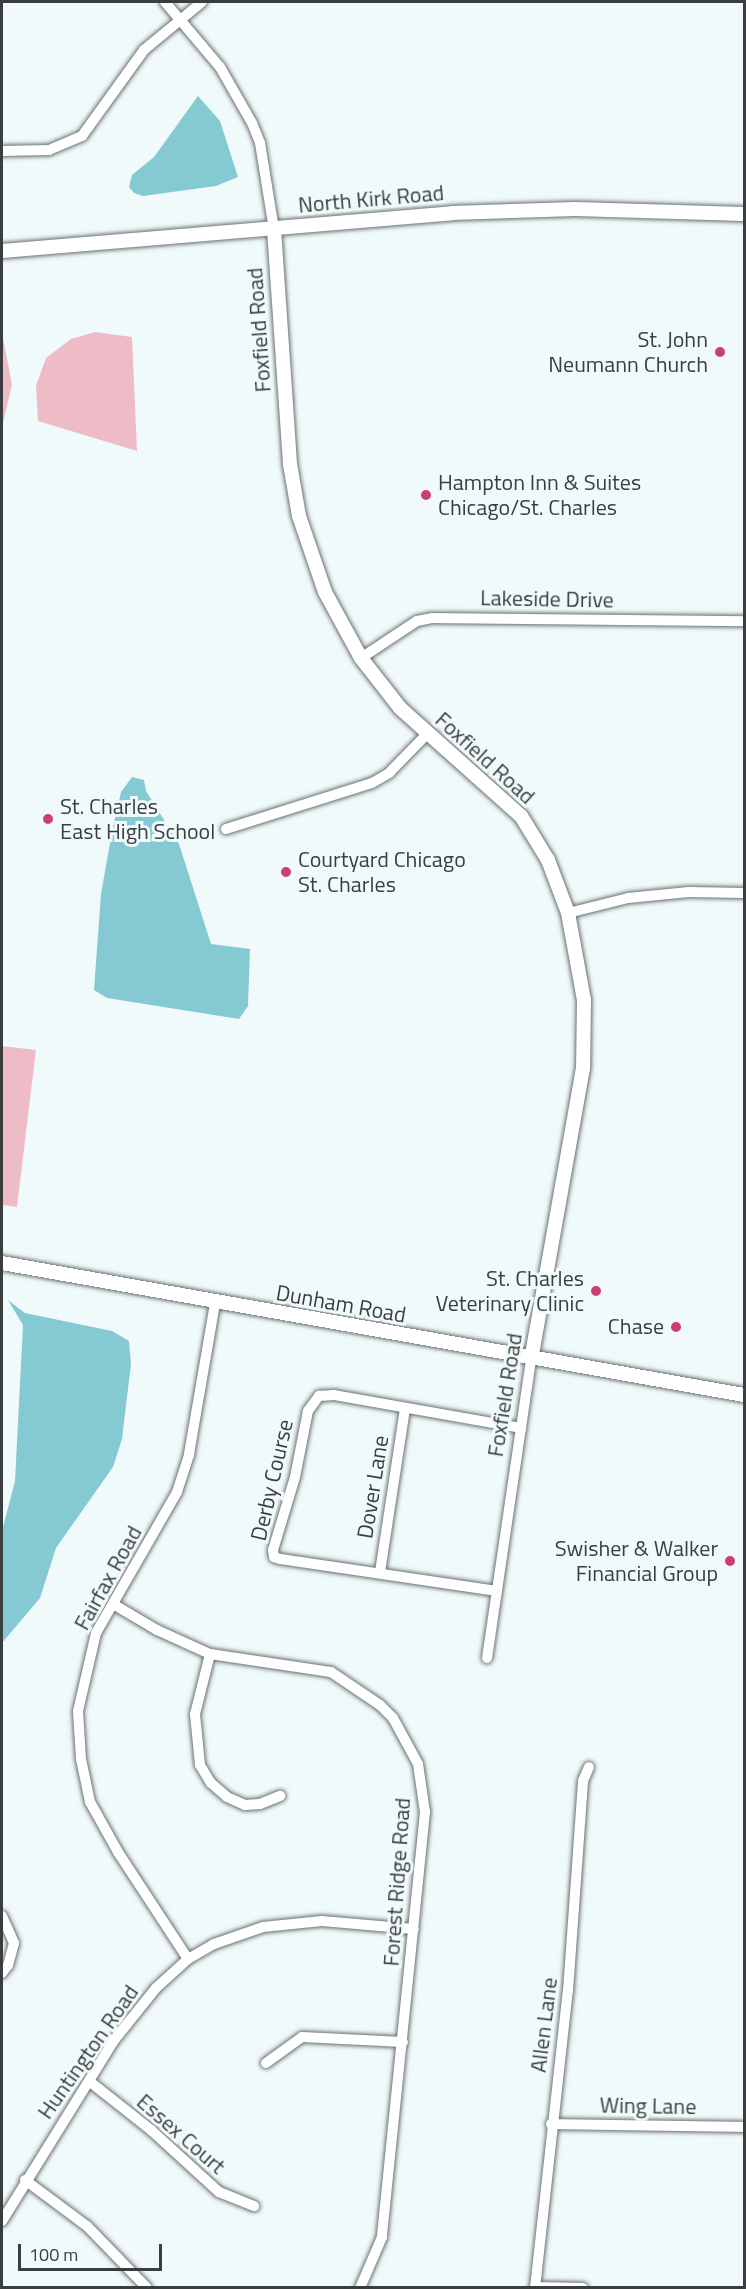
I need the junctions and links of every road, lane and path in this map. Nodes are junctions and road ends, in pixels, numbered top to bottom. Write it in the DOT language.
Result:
graph roads {
  1 [pos="165,2"];
  2 [pos="202,2"];
  3 [pos="181,18"];
  4 [pos="2,151"];
  5 [pos="744,214"];
  6 [pos="274,229"];
  7 [pos="2,252"];
  8 [pos="744,621"];
  9 [pos="361,657"];
  10 [pos="427,734"];
  11 [pos="226,829"];
  12 [pos="744,893"];
  13 [pos="568,913"];
  14 [pos="2,1263"];
  15 [pos="215,1303"];
  16 [pos="531,1359"];
  17 [pos="744,1395"];
  18 [pos="405,1409"];
  19 [pos="522,1428"];
  20 [pos="380,1572"];
  21 [pos="497,1591"];
  22 [pos="113,1604"];
  23 [pos="210,1654"];
  24 [pos="488,1658"];
  25 [pos="589,1767"];
  26 [pos="280,1796"];
  27 [pos="2,1916"];
  28 [pos="414,1929"];
  29 [pos="188,1959"];
  30 [pos="2,1973"];
  31 [pos="403,2042"];
  32 [pos="266,2063"];
  33 [pos="89,2081"];
  34 [pos="551,2124"];
  35 [pos="744,2127"];
  36 [pos="25,2180"];
  37 [pos="254,2206"];
  38 [pos="2,2221"];
  39 [pos="363,2286"];
  40 [pos="535,2287"];
  41 [pos="147,2288"];
  42 [pos="584,2288"];
  1 -- 3 [label="street"];
  2 -- 3 [label="street"];
  3 -- 4 [label="street"];
  3 -- 6 [label="street"];
  5 -- 6 [label="street, North Kirk Road"];
  6 -- 7 [label="street, North Kirk Road"];
  6 -- 9 [label="street, Foxfield Road"];
  8 -- 9 [label="street, Lakeside Drive"];
  9 -- 10 [label="street, Foxfield Road"];
  10 -- 11 [label="street"];
  10 -- 13 [label="street, Foxfield Road"];
  12 -- 13 [label="street"];
  13 -- 16 [label="street, Foxfield Road"];
  14 -- 15 [label="street, Dunham Road"];
  15 -- 16 [label="street, Dunham Road"];
  15 -- 22 [label="street, Fairfax Road"];
  16 -- 17 [label="street, Dunham Road"];
  16 -- 19 [label="street, Foxfield Road"];
  18 -- 19 [label="street, Derby Course"];
  18 -- 20 [label="street, Dover Lane"];
  18 -- 20 [label="street, Derby Course"];
  19 -- 21 [label="street, Foxfield Road"];
  20 -- 21 [label="street, Derby Course"];
  21 -- 24 [label="street, Foxfield Road"];
  22 -- 23 [label="street, Forest Ridge Road"];
  22 -- 29 [label="street, Fairfax Road"];
  23 -- 26 [label="street"];
  23 -- 28 [label="street, Forest Ridge Road"];
  25 -- 34 [label="street, Allen Lane"];
  27 -- 30 [label="street"];
  28 -- 29 [label="street, Huntington Road"];
  28 -- 31 [label="street, Forest Ridge Road"];
  29 -- 33 [label="street, Huntington Road"];
  31 -- 32 [label="street"];
  31 -- 39 [label="street, Forest Ridge Road"];
  33 -- 36 [label="street, Huntington Road"];
  33 -- 37 [label="street, Essex Court"];
  34 -- 35 [label="street, Wing Lane"];
  34 -- 40 [label="street, Allen Lane"];
  36 -- 38 [label="street, Huntington Road"];
  36 -- 41 [label="street"];
  40 -- 42 [label="street"];
}
